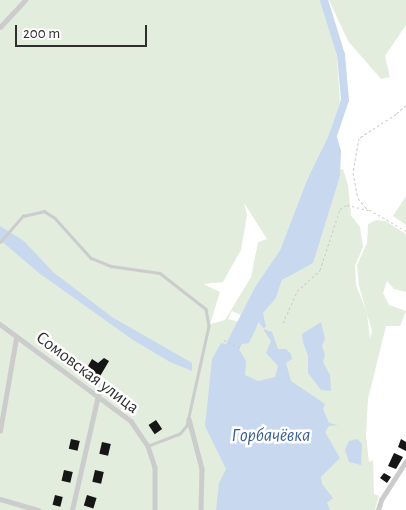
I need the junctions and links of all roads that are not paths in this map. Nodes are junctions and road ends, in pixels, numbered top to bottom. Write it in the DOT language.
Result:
graph roads {
  1 [pos="26,0"];
  2 [pos="0,27"];
  3 [pos="0,242"];
  4 [pos="0,324"];
  5 [pos="16,338"];
  6 [pos="98,396"];
  7 [pos="189,420"];
  8 [pos="0,431"];
  9 [pos="148,446"];
  10 [pos="406,461"];
  11 [pos="0,499"];
  12 [pos="38,510"];
  13 [pos="72,510"];
  14 [pos="155,510"];
  15 [pos="201,510"];
  16 [pos="378,510"];
  1 -- 2 [label="street"];
  3 -- 7 [label="lane"];
  4 -- 5 [label="street, Сомовская улица"];
  5 -- 6 [label="street, Сомовская улица"];
  5 -- 8 [label="street"];
  6 -- 9 [label="street, Сомовская улица"];
  6 -- 13 [label="street"];
  7 -- 9 [label="lane"];
  7 -- 15 [label="street"];
  9 -- 14 [label="street, Сомовская улица"];
  10 -- 16 [label="street"];
  11 -- 12 [label="street"];
}
